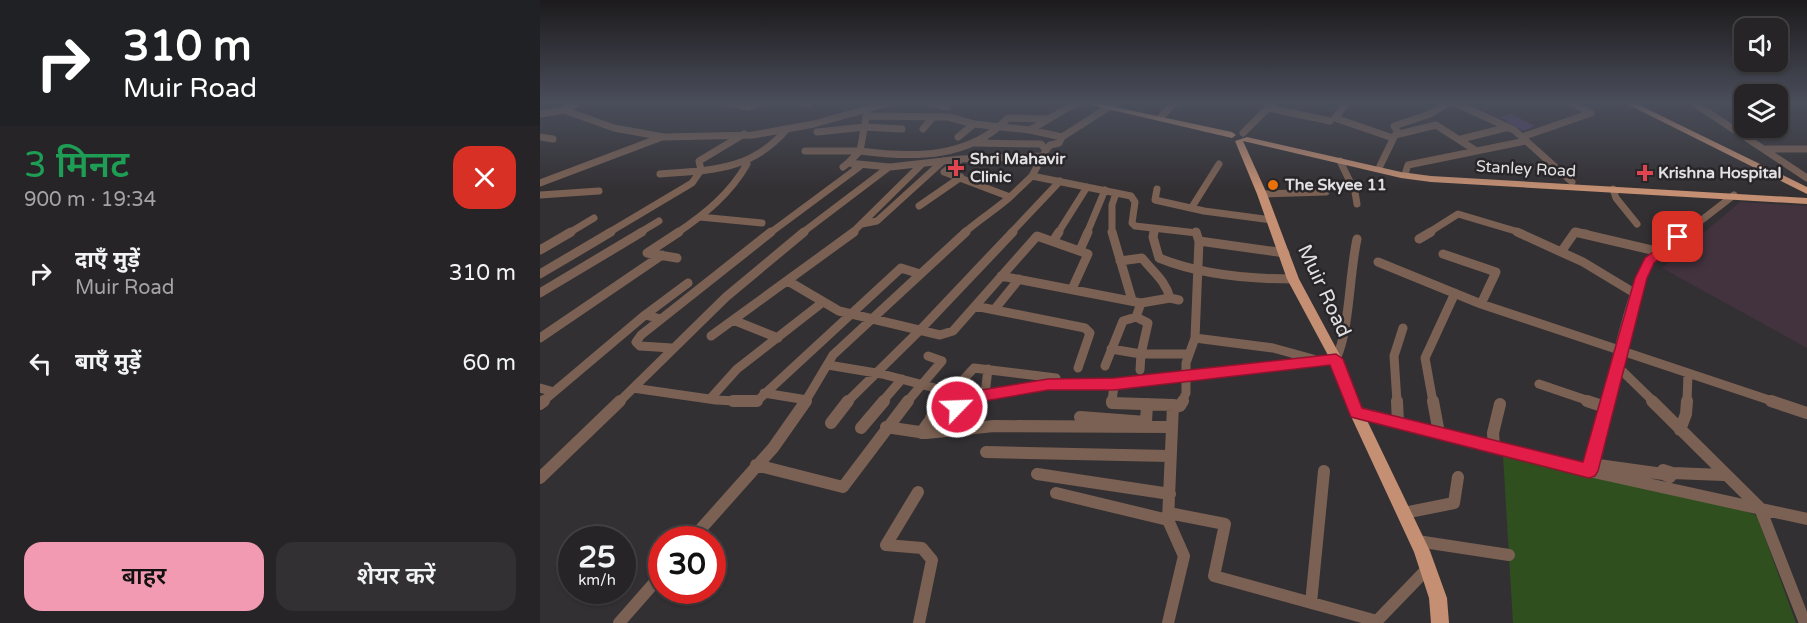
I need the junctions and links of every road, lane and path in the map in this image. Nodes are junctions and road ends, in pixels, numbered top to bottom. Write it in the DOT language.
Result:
graph roads {
  1 [pos="639,132"];
  2 [pos="761,132"];
  3 [pos="785,132"];
  4 [pos="817,132"];
  5 [pos="864,132"];
  6 [pos="964,132"];
  7 [pos="995,132"];
  8 [pos="1039,132"];
  9 [pos="1069,132"];
  10 [pos="1217,132"];
  11 [pos="1218,132"];
  12 [pos="1246,132"];
  13 [pos="1383,132"];
  14 [pos="1396,132"];
  15 [pos="1410,132"];
  16 [pos="1449,132"];
  17 [pos="1489,132"];
  18 [pos="1515,132"];
  19 [pos="1542,132"];
  20 [pos="1688,132"];
  21 [pos="1692,132"];
  22 [pos="1740,132"];
  23 [pos="744,134"];
  24 [pos="664,136"];
  25 [pos="1396,136"];
  26 [pos="540,137"];
  27 [pos="958,137"];
  28 [pos="1062,137"];
  29 [pos="1241,138"];
  30 [pos="553,139"];
  31 [pos="1461,139"];
  32 [pos="1524,139"];
  33 [pos="811,142"];
  34 [pos="974,143"];
  35 [pos="1767,149"];
  36 [pos="1807,149"];
  37 [pos="1475,150"];
  38 [pos="860,151"];
  39 [pos="805,152"];
  40 [pos="1045,153"];
  41 [pos="961,159"];
  42 [pos="943,161"];
  43 [pos="1340,161"];
  44 [pos="747,164"];
  45 [pos="922,164"];
  46 [pos="1219,164"];
  47 [pos="889,166"];
  48 [pos="1380,166"];
  49 [pos="859,167"];
  50 [pos="701,170"];
  51 [pos="1406,171"];
  52 [pos="660,174"];
  53 [pos="1032,176"];
  54 [pos="961,177"];
  55 [pos="1807,178"];
  56 [pos="1060,181"];
  57 [pos="1572,182"];
  58 [pos="540,183"];
  59 [pos="1087,187"];
  60 [pos="1156,189"];
  61 [pos="1613,189"];
  62 [pos="1104,190"];
  63 [pos="599,191"];
  64 [pos="1807,191"];
  65 [pos="1326,192"];
  66 [pos="1116,193"];
  67 [pos="1262,194"];
  68 [pos="540,195"];
  69 [pos="1734,195"];
  70 [pos="1010,197"];
  71 [pos="1807,202"];
  72 [pos="1357,204"];
  73 [pos="919,206"];
  74 [pos="1192,207"];
  75 [pos="700,217"];
  76 [pos="594,218"];
  77 [pos="1272,220"];
  78 [pos="659,221"];
  79 [pos="762,224"];
  80 [pos="862,224"];
  81 [pos="1637,224"];
  82 [pos="1155,229"];
  83 [pos="1419,238"];
  84 [pos="1357,239"];
  85 [pos="1053,241"];
  86 [pos="1199,241"];
  87 [pos="540,250"];
  88 [pos="1080,250"];
  89 [pos="1561,252"];
  90 [pos="1660,252"];
  91 [pos="1285,253"];
  92 [pos="1443,254"];
  93 [pos="662,255"];
  94 [pos="677,258"];
  95 [pos="1120,261"];
  96 [pos="1378,262"];
  97 [pos="1199,270"];
  98 [pos="540,274"];
  99 [pos="920,274"];
  100 [pos="1001,276"];
  101 [pos="1019,279"];
  102 [pos="1293,279"];
  103 [pos="788,280"];
  104 [pos="688,283"];
  105 [pos="1072,289"];
  106 [pos="540,293"];
  107 [pos="1455,293"];
  108 [pos="1636,294"];
  109 [pos="1132,300"];
  110 [pos="823,302"];
  111 [pos="1142,303"];
  112 [pos="1481,304"];
  113 [pos="975,306"];
  114 [pos="994,310"];
  115 [pos="645,315"];
  116 [pos="851,315"];
  117 [pos="1136,317"];
  118 [pos="661,319"];
  119 [pos="873,319"];
  120 [pos="733,320"];
  121 [pos="1403,328"];
  122 [pos="921,329"];
  123 [pos="711,336"];
  124 [pos="540,338"];
  125 [pos="778,338"];
  126 [pos="1195,338"];
  127 [pos="672,348"];
  128 [pos="1112,350"];
  129 [pos="1619,350"];
  130 [pos="1141,354"];
  131 [pos="1188,354"];
  132 [pos="928,356"];
  133 [pos="1336,359"];
  134 [pos="1315,360"];
  135 [pos="828,365"];
  136 [pos="1616,365"];
  137 [pos="1105,366"];
  138 [pos="1078,368"];
  139 [pos="988,369"];
  140 [pos="1140,370"];
  141 [pos="1688,373"];
  142 [pos="877,374"];
  143 [pos="1185,375"];
  144 [pos="1056,378"];
  145 [pos="902,379"];
  146 [pos="922,384"];
  147 [pos="1114,384"];
  148 [pos="1539,384"];
  149 [pos="540,388"];
  150 [pos="633,388"];
  151 [pos="554,392"];
  152 [pos="950,392"];
  153 [pos="764,393"];
  154 [pos="985,394"];
  155 [pos="710,399"];
  156 [pos="807,400"];
  157 [pos="540,404"];
  158 [pos="1148,404"];
  159 [pos="1500,404"];
  160 [pos="1173,405"];
  161 [pos="1605,407"];
  162 [pos="1356,412"];
  163 [pos="1807,413"];
  164 [pos="1080,417"];
  165 [pos="932,418"];
  166 [pos="831,423"];
  167 [pos="1398,423"];
  168 [pos="886,427"];
  169 [pos="861,428"];
  170 [pos="1170,428"];
  171 [pos="1680,430"];
  172 [pos="921,433"];
  173 [pos="1439,433"];
  174 [pos="1494,447"];
  175 [pos="986,452"];
  176 [pos="1169,456"];
  177 [pos="756,465"];
  178 [pos="1590,468"];
  179 [pos="1324,471"];
  180 [pos="1037,474"];
  181 [pos="1668,475"];
  182 [pos="1724,475"];
  183 [pos="1458,477"];
  184 [pos="540,478"];
  185 [pos="1673,489"];
  186 [pos="918,492"];
  187 [pos="1056,493"];
  188 [pos="1170,494"];
  189 [pos="1760,508"];
  190 [pos="1404,513"];
  191 [pos="1169,517"];
  192 [pos="1807,519"];
  193 [pos="703,526"];
  194 [pos="1418,541"];
  195 [pos="1509,555"];
  196 [pos="1428,568"];
  197 [pos="648,590"];
  198 [pos="1311,603"];
  199 [pos="1376,622"];
  200 [pos="619,623"];
  201 [pos="919,623"];
  202 [pos="1168,623"];
  203 [pos="1440,623"];
  204 [pos="1805,623"];
  1 -- 24 [label="street"];
  2 -- 23 [label="street"];
  3 -- 44 [label="street"];
  4 -- 33 [label="street"];
  5 -- 38 [label="street"];
  6 -- 27 [label="street"];
  7 -- 34 [label="street"];
  8 -- 28 [label="street"];
  9 -- 28 [label="street"];
  10 -- 29 [label="main road, Stanley Road"];
  11 -- 29 [label="main road, Stanley Road"];
  12 -- 29 [label="street"];
  13 -- 25 [label="street"];
  14 -- 25 [label="street"];
  15 -- 25 [label="street"];
  16 -- 31 [label="street"];
  17 -- 31 [label="street"];
  18 -- 32 [label="street"];
  19 -- 32 [label="street"];
  20 -- 64 [label="main road"];
  21 -- 64 [label="main road"];
  22 -- 35 [label="street"];
  23 -- 24 [label="street"];
  23 -- 50 [label="street"];
  24 -- 58 [label="street"];
  25 -- 48 [label="street"];
  26 -- 30 [label="street"];
  28 -- 40 [label="street"];
  29 -- 43 [label="main road, Stanley Road"];
  29 -- 48 [label="main road, Stanley Road"];
  29 -- 67 [label="main road, Muir Road"];
  31 -- 37 [label="street"];
  32 -- 37 [label="street"];
  32 -- 57 [label="street"];
  34 -- 38 [label="street"];
  34 -- 40 [label="street"];
  35 -- 36 [label="street"];
  35 -- 55 [label="street"];
  37 -- 51 [label="street"];
  38 -- 39 [label="street"];
  38 -- 49 [label="street"];
  40 -- 41 [label="street"];
  40 -- 53 [label="street"];
  41 -- 42 [label="street"];
  41 -- 54 [label="street"];
  42 -- 45 [label="street"];
  42 -- 80 [label="street"];
  43 -- 61 [label="main road, Stanley Road"];
  43 -- 72 [label="street"];
  44 -- 50 [label="street"];
  44 -- 75 [label="street"];
  45 -- 47 [label="street"];
  45 -- 80 [label="street"];
  46 -- 74 [label="street"];
  47 -- 49 [label="street"];
  47 -- 127 [label="street"];
  48 -- 51 [label="main road, Stanley Road"];
  49 -- 118 [label="street"];
  50 -- 52 [label="street"];
  50 -- 98 [label="street"];
  51 -- 57 [label="main road, Stanley Road"];
  53 -- 56 [label="street"];
  53 -- 70 [label="street"];
  54 -- 70 [label="street"];
  54 -- 73 [label="street"];
  56 -- 59 [label="street"];
  56 -- 122 [label="street"];
  57 -- 64 [label="main road, Stanley Road"];
  59 -- 62 [label="street"];
  59 -- 85 [label="street"];
  60 -- 74 [label="street"];
  61 -- 69 [label="main road, Stanley Road"];
  61 -- 81 [label="street"];
  62 -- 66 [label="street"];
  62 -- 88 [label="street"];
  63 -- 68 [label="street"];
  65 -- 67 [label="street"];
  66 -- 82 [label="street"];
  66 -- 95 [label="street"];
  67 -- 77 [label="main road, Muir Road"];
  69 -- 71 [label="main road, Stanley Road"];
  69 -- 90 [label="street"];
  70 -- 99 [label="street"];
  74 -- 77 [label="street"];
  75 -- 79 [label="street"];
  75 -- 93 [label="street"];
  76 -- 87 [label="street"];
  77 -- 91 [label="main road, Muir Road"];
  78 -- 106 [label="street"];
  80 -- 103 [label="street"];
  82 -- 86 [label="street"];
  82 -- 97 [label="street"];
  83 -- 89 [label="street"];
  84 -- 133 [label="street"];
  85 -- 88 [label="street"];
  85 -- 100 [label="street"];
  86 -- 91 [label="street"];
  86 -- 97 [label="street"];
  88 -- 105 [label="street"];
  89 -- 90 [label="street"];
  89 -- 108 [label="street"];
  90 -- 108 [label="street"];
  91 -- 102 [label="main road, Muir Road"];
  92 -- 112 [label="street"];
  93 -- 94 [label="street"];
  93 -- 124 [label="street"];
  95 -- 109 [label="street"];
  95 -- 111 [label="street"];
  96 -- 107 [label="street"];
  97 -- 102 [label="street"];
  97 -- 126 [label="street"];
  99 -- 116 [label="street"];
  99 -- 119 [label="street"];
  100 -- 101 [label="street"];
  100 -- 113 [label="street"];
  101 -- 105 [label="street"];
  101 -- 114 [label="street"];
  102 -- 133 [label="main road, Muir Road"];
  103 -- 110 [label="street"];
  103 -- 120 [label="street"];
  104 -- 115 [label="street"];
  105 -- 109 [label="street"];
  107 -- 112 [label="street"];
  107 -- 173 [label="street"];
  108 -- 129 [label="street"];
  109 -- 111 [label="street"];
  110 -- 116 [label="street"];
  110 -- 125 [label="street"];
  111 -- 117 [label="street"];
  112 -- 129 [label="street"];
  113 -- 114 [label="street"];
  113 -- 122 [label="street"];
  114 -- 138 [label="street"];
  115 -- 118 [label="street"];
  115 -- 151 [label="street"];
  116 -- 119 [label="street"];
  116 -- 153 [label="street"];
  117 -- 128 [label="street"];
  117 -- 130 [label="street"];
  118 -- 127 [label="street"];
  119 -- 122 [label="street"];
  119 -- 135 [label="street"];
  120 -- 123 [label="street"];
  120 -- 125 [label="street"];
  121 -- 167 [label="street"];
  122 -- 142 [label="street"];
  125 -- 155 [label="street"];
  126 -- 131 [label="street"];
  126 -- 134 [label="street"];
  127 -- 150 [label="street"];
  128 -- 130 [label="street"];
  128 -- 137 [label="street"];
  129 -- 136 [label="street"];
  129 -- 141 [label="street"];
  130 -- 131 [label="street"];
  130 -- 140 [label="street"];
  131 -- 143 [label="street"];
  132 -- 146 [label="street"];
  133 -- 134 [label="street"];
  133 -- 162 [label="main road, Muir Road"];
  134 -- 143 [label="street"];
  135 -- 142 [label="street"];
  135 -- 156 [label="street"];
  136 -- 161 [label="street"];
  136 -- 171 [label="street"];
  139 -- 144 [label="street"];
  139 -- 152 [label="street"];
  139 -- 154 [label="street"];
  141 -- 163 [label="street"];
  141 -- 171 [label="street"];
  142 -- 145 [label="street"];
  142 -- 166 [label="street"];
  143 -- 147 [label="street"];
  143 -- 160 [label="street"];
  145 -- 146 [label="street"];
  145 -- 169 [label="street"];
  146 -- 152 [label="street"];
  146 -- 168 [label="street"];
  147 -- 154 [label="street"];
  147 -- 158 [label="street"];
  148 -- 161 [label="street"];
  149 -- 151 [label="street"];
  150 -- 155 [label="street"];
  150 -- 184 [label="street"];
  151 -- 157 [label="street"];
  152 -- 165 [label="street"];
  153 -- 155 [label="street"];
  153 -- 156 [label="street"];
  154 -- 165 [label="street"];
  156 -- 177 [label="street"];
  158 -- 160 [label="street"];
  158 -- 164 [label="street"];
  159 -- 174 [label="street"];
  160 -- 170 [label="street"];
  161 -- 178 [label="street"];
  162 -- 167 [label="street"];
  162 -- 190 [label="main road, Muir Road"];
  165 -- 172 [label="street"];
  167 -- 173 [label="street"];
  168 -- 172 [label="street"];
  168 -- 177 [label="street"];
  170 -- 172 [label="street"];
  170 -- 176 [label="street"];
  171 -- 182 [label="street"];
  173 -- 174 [label="street"];
  174 -- 178 [label="street"];
  175 -- 176 [label="street"];
  176 -- 188 [label="street"];
  177 -- 193 [label="street"];
  178 -- 181 [label="street"];
  178 -- 185 [label="street"];
  179 -- 198 [label="street"];
  180 -- 188 [label="street"];
  181 -- 182 [label="street"];
  181 -- 185 [label="street"];
  182 -- 189 [label="street"];
  183 -- 190 [label="street"];
  185 -- 189 [label="street"];
  186 -- 201 [label="street"];
  187 -- 191 [label="street"];
  188 -- 191 [label="street"];
  189 -- 192 [label="street"];
  189 -- 204 [label="street"];
  190 -- 194 [label="main road, Muir Road"];
  191 -- 198 [label="street"];
  191 -- 202 [label="street"];
  194 -- 195 [label="street"];
  194 -- 196 [label="main road, Muir Road"];
  196 -- 199 [label="street"];
  196 -- 203 [label="main road, Muir Road"];
  197 -- 200 [label="street"];
  198 -- 199 [label="street"];
}
